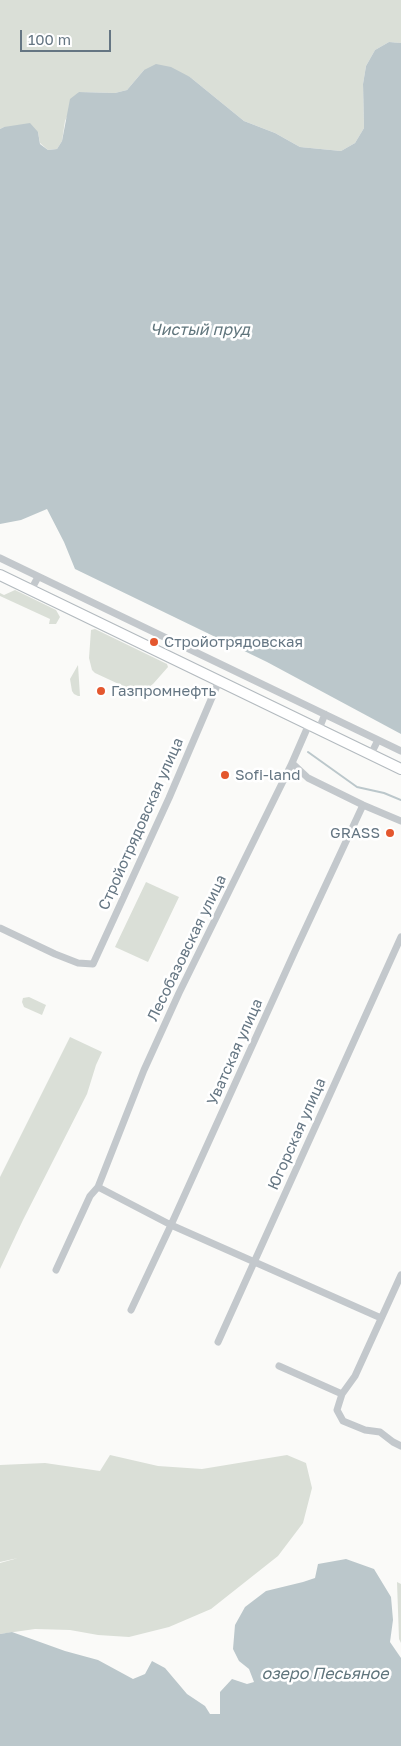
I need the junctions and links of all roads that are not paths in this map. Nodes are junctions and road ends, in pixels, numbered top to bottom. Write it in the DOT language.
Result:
graph roads {
  1 [pos="0,558"];
  2 [pos="0,575"];
  3 [pos="38,577"];
  4 [pos="31,590"];
  5 [pos="151,632"];
  6 [pos="142,643"];
  7 [pos="220,681"];
  8 [pos="325,714"];
  9 [pos="309,724"];
  10 [pos="319,728"];
  11 [pos="378,740"];
  12 [pos="401,751"];
  13 [pos="371,754"];
  14 [pos="292,762"];
  15 [pos="401,769"];
  16 [pos="363,805"];
  17 [pos="401,821"];
  18 [pos="0,928"];
  19 [pos="401,937"];
  20 [pos="98,1187"];
  21 [pos="171,1225"];
  22 [pos="255,1262"];
  23 [pos="56,1270"];
  24 [pos="401,1275"];
  25 [pos="131,1310"];
  26 [pos="381,1318"];
  27 [pos="218,1342"];
  28 [pos="279,1366"];
  29 [pos="342,1394"];
  30 [pos="401,1446"];
  1 -- 3 [label="street"];
  2 -- 4 [label="main road"];
  3 -- 4 [label="street"];
  3 -- 5 [label="street"];
  4 -- 6 [label="main road"];
  5 -- 6 [label="street"];
  5 -- 8 [label="street"];
  6 -- 7 [label="main road"];
  7 -- 9 [label="main road"];
  7 -- 18 [label="street, Стройотрядовская улица"];
  8 -- 10 [label="street"];
  8 -- 11 [label="street"];
  9 -- 10 [label="main road"];
  9 -- 14 [label="street, Лесобазовская улица"];
  10 -- 13 [label="main road"];
  11 -- 12 [label="street"];
  11 -- 13 [label="street"];
  13 -- 15 [label="main road"];
  14 -- 16 [label="street"];
  14 -- 20 [label="street, Лесобазовская улица"];
  16 -- 17 [label="street"];
  16 -- 21 [label="street, Уватская улица"];
  19 -- 22 [label="street, Югорская улица"];
  20 -- 21 [label="street"];
  20 -- 23 [label="street, Лесобазовская улица"];
  21 -- 22 [label="street"];
  21 -- 25 [label="street, Уватская улица"];
  22 -- 26 [label="street"];
  22 -- 27 [label="street, Югорская улица"];
  24 -- 26 [label="street"];
  26 -- 29 [label="street"];
  28 -- 29 [label="street"];
  29 -- 30 [label="street"];
}
